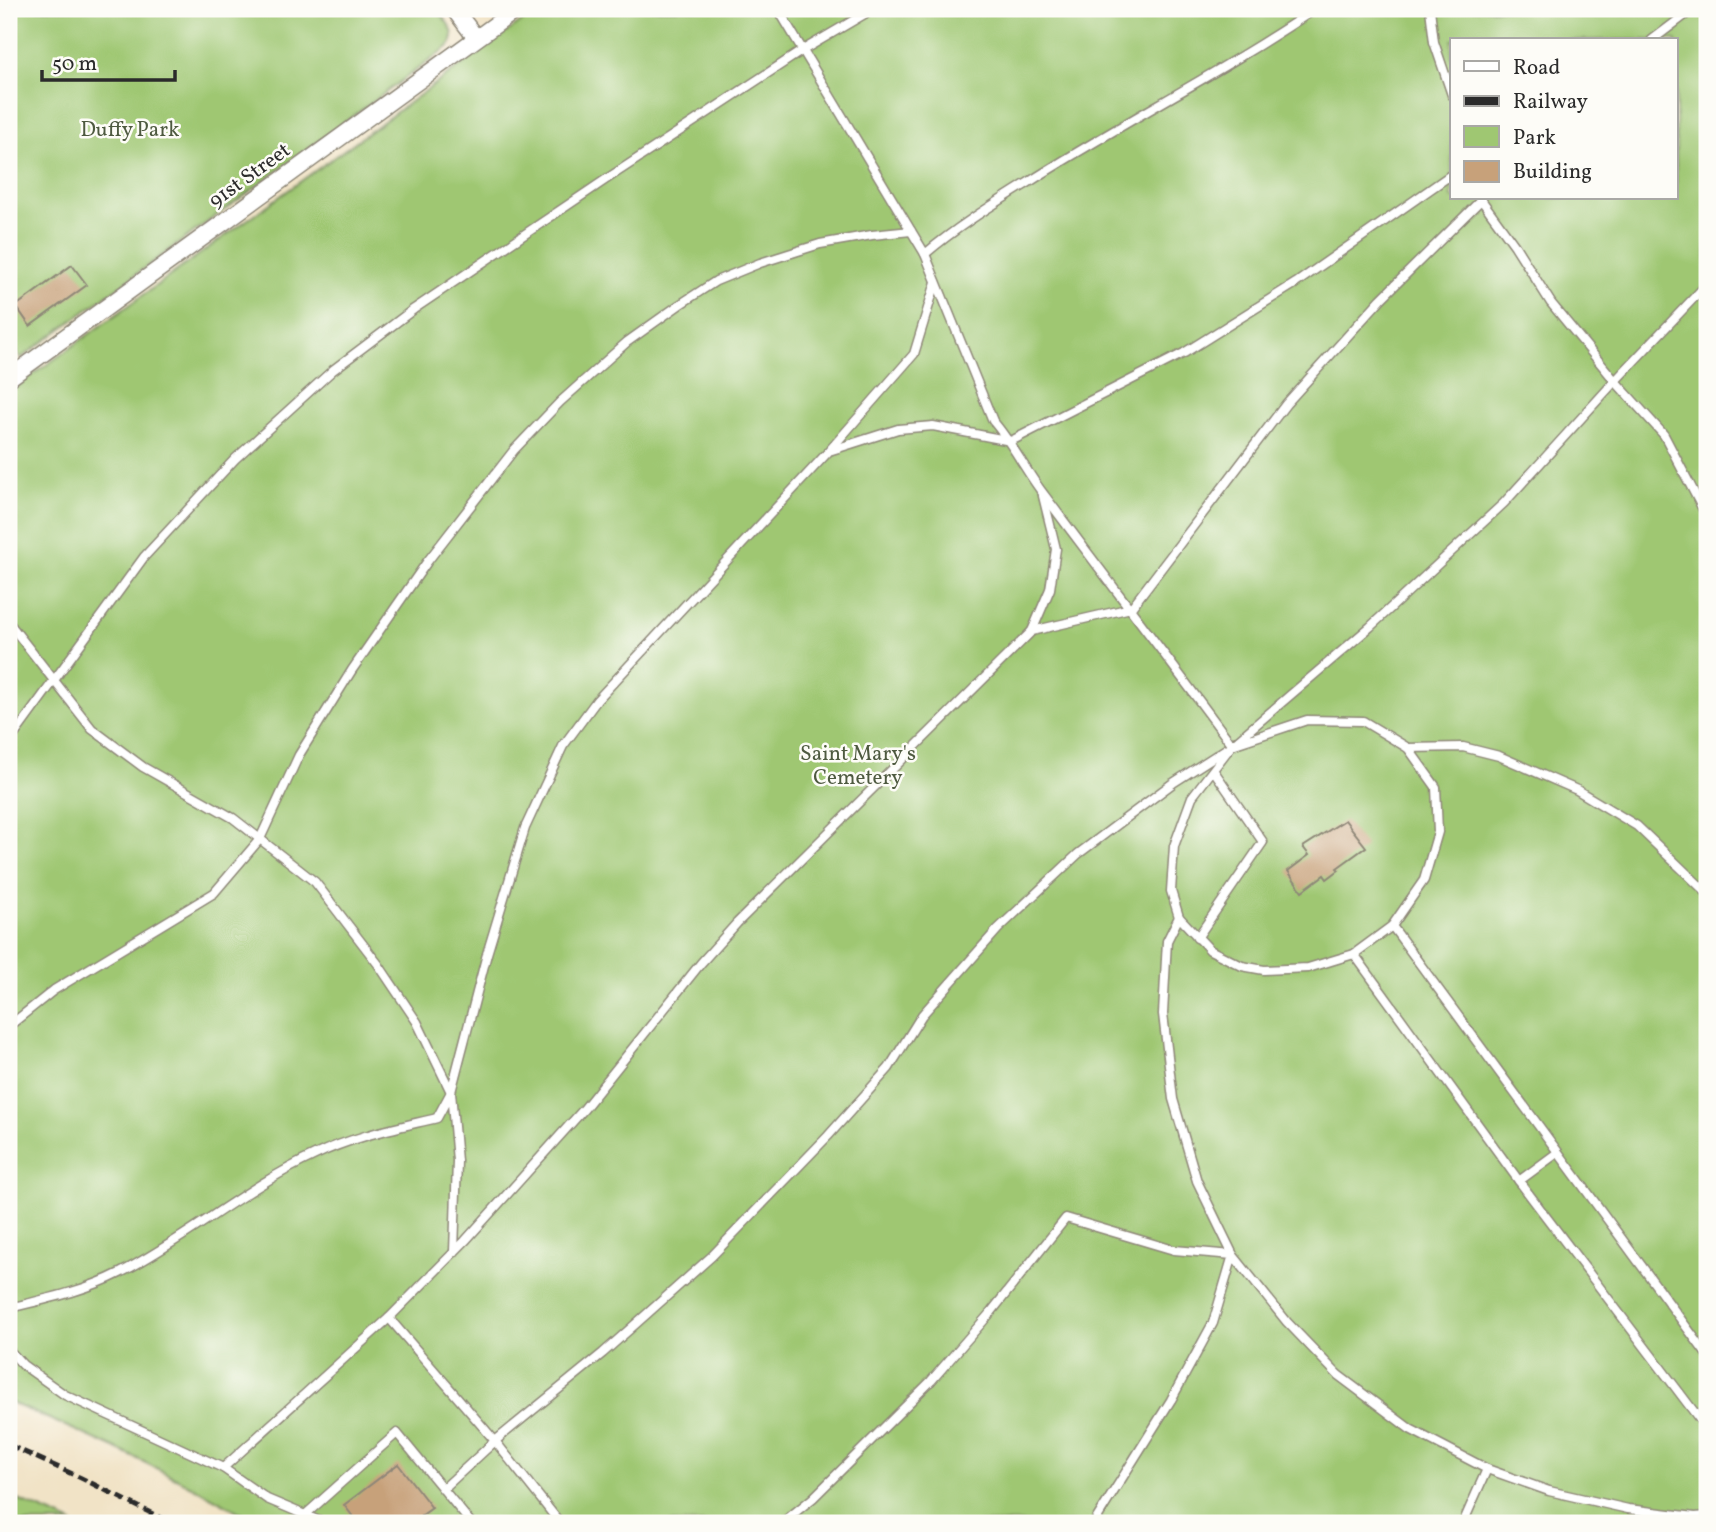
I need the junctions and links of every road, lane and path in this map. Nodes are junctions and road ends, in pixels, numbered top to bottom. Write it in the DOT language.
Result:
graph roads {
  1 [pos="454,9"];
  2 [pos="517,9"];
  3 [pos="778,9"];
  4 [pos="873,9"];
  5 [pos="1315,9"];
  6 [pos="1430,9"];
  7 [pos="1693,9"];
  8 [pos="476,38"];
  9 [pos="1655,38"];
  10 [pos="803,50"];
  11 [pos="1450,89"];
  12 [pos="1450,175"];
  13 [pos="1480,200"];
  14 [pos="1482,200"];
  15 [pos="911,231"];
  16 [pos="925,254"];
  17 [pos="936,282"];
  18 [pos="1707,284"];
  19 [pos="9,378"];
  20 [pos="1615,381"];
  21 [pos="1011,441"];
  22 [pos="829,451"];
  23 [pos="1042,493"];
  24 [pos="1707,517"];
  25 [pos="1131,608"];
  26 [pos="9,623"];
  27 [pos="1032,631"];
  28 [pos="54,682"];
  29 [pos="9,742"];
  30 [pos="1232,745"];
  31 [pos="1408,748"];
  32 [pos="1214,771"];
  33 [pos="260,839"];
  34 [pos="1707,893"];
  35 [pos="1179,917"];
  36 [pos="1392,926"];
  37 [pos="1197,938"];
  38 [pos="1354,954"];
  39 [pos="9,1026"];
  40 [pos="451,1092"];
  41 [pos="1557,1153"];
  42 [pos="1519,1181"];
  43 [pos="453,1252"];
  44 [pos="1233,1255"];
  45 [pos="9,1308"];
  46 [pos="388,1318"];
  47 [pos="9,1350"];
  48 [pos="1707,1355"];
  49 [pos="1707,1429"];
  50 [pos="495,1441"];
  51 [pos="222,1468"];
  52 [pos="1488,1469"];
  53 [pos="443,1489"];
  54 [pos="305,1515"];
  55 [pos="1707,1516"];
  56 [pos="324,1523"];
  57 [pos="471,1523"];
  58 [pos="560,1523"];
  59 [pos="782,1523"];
  60 [pos="1094,1523"];
  61 [pos="1463,1523"];
  1 -- 8 [label="street"];
  2 -- 8 [label="street, 91st Street"];
  3 -- 10 [label="lane"];
  4 -- 10 [label="lane"];
  5 -- 16 [label="lane"];
  6 -- 11 [label="lane"];
  7 -- 9 [label="lane"];
  8 -- 19 [label="street, 91st Street"];
  10 -- 15 [label="lane"];
  10 -- 28 [label="lane"];
  12 -- 21 [label="lane"];
  13 -- 25 [label="lane"];
  14 -- 20 [label="lane"];
  15 -- 16 [label="lane"];
  15 -- 33 [label="lane"];
  16 -- 17 [label="lane"];
  17 -- 21 [label="lane"];
  17 -- 22 [label="lane"];
  18 -- 20 [label="lane"];
  20 -- 24 [label="lane"];
  20 -- 30 [label="lane"];
  21 -- 22 [label="lane"];
  21 -- 23 [label="lane"];
  22 -- 40 [label="lane"];
  23 -- 25 [label="lane"];
  23 -- 27 [label="lane"];
  25 -- 27 [label="lane"];
  25 -- 30 [label="lane"];
  26 -- 28 [label="lane"];
  27 -- 43 [label="lane"];
  28 -- 29 [label="lane"];
  28 -- 33 [label="lane"];
  30 -- 31 [label="lane"];
  30 -- 32 [label="lane"];
  30 -- 50 [label="lane"];
  31 -- 34 [label="lane"];
  31 -- 36 [label="lane"];
  32 -- 35 [label="lane"];
  32 -- 37 [label="lane"];
  33 -- 39 [label="lane"];
  33 -- 40 [label="lane"];
  35 -- 37 [label="lane"];
  35 -- 44 [label="lane"];
  36 -- 38 [label="lane"];
  36 -- 41 [label="lane"];
  37 -- 38 [label="lane"];
  38 -- 42 [label="lane"];
  40 -- 43 [label="lane"];
  40 -- 45 [label="lane"];
  41 -- 42 [label="lane"];
  41 -- 48 [label="lane"];
  42 -- 49 [label="lane"];
  43 -- 46 [label="lane"];
  44 -- 52 [label="lane"];
  44 -- 59 [label="lane"];
  44 -- 60 [label="lane"];
  46 -- 50 [label="lane"];
  46 -- 51 [label="lane"];
  47 -- 51 [label="lane"];
  50 -- 53 [label="lane"];
  50 -- 58 [label="lane"];
  51 -- 54 [label="lane"];
  52 -- 55 [label="lane"];
  52 -- 61 [label="lane"];
  53 -- 54 [label="lane"];
  53 -- 57 [label="lane"];
  54 -- 56 [label="lane"];
}
